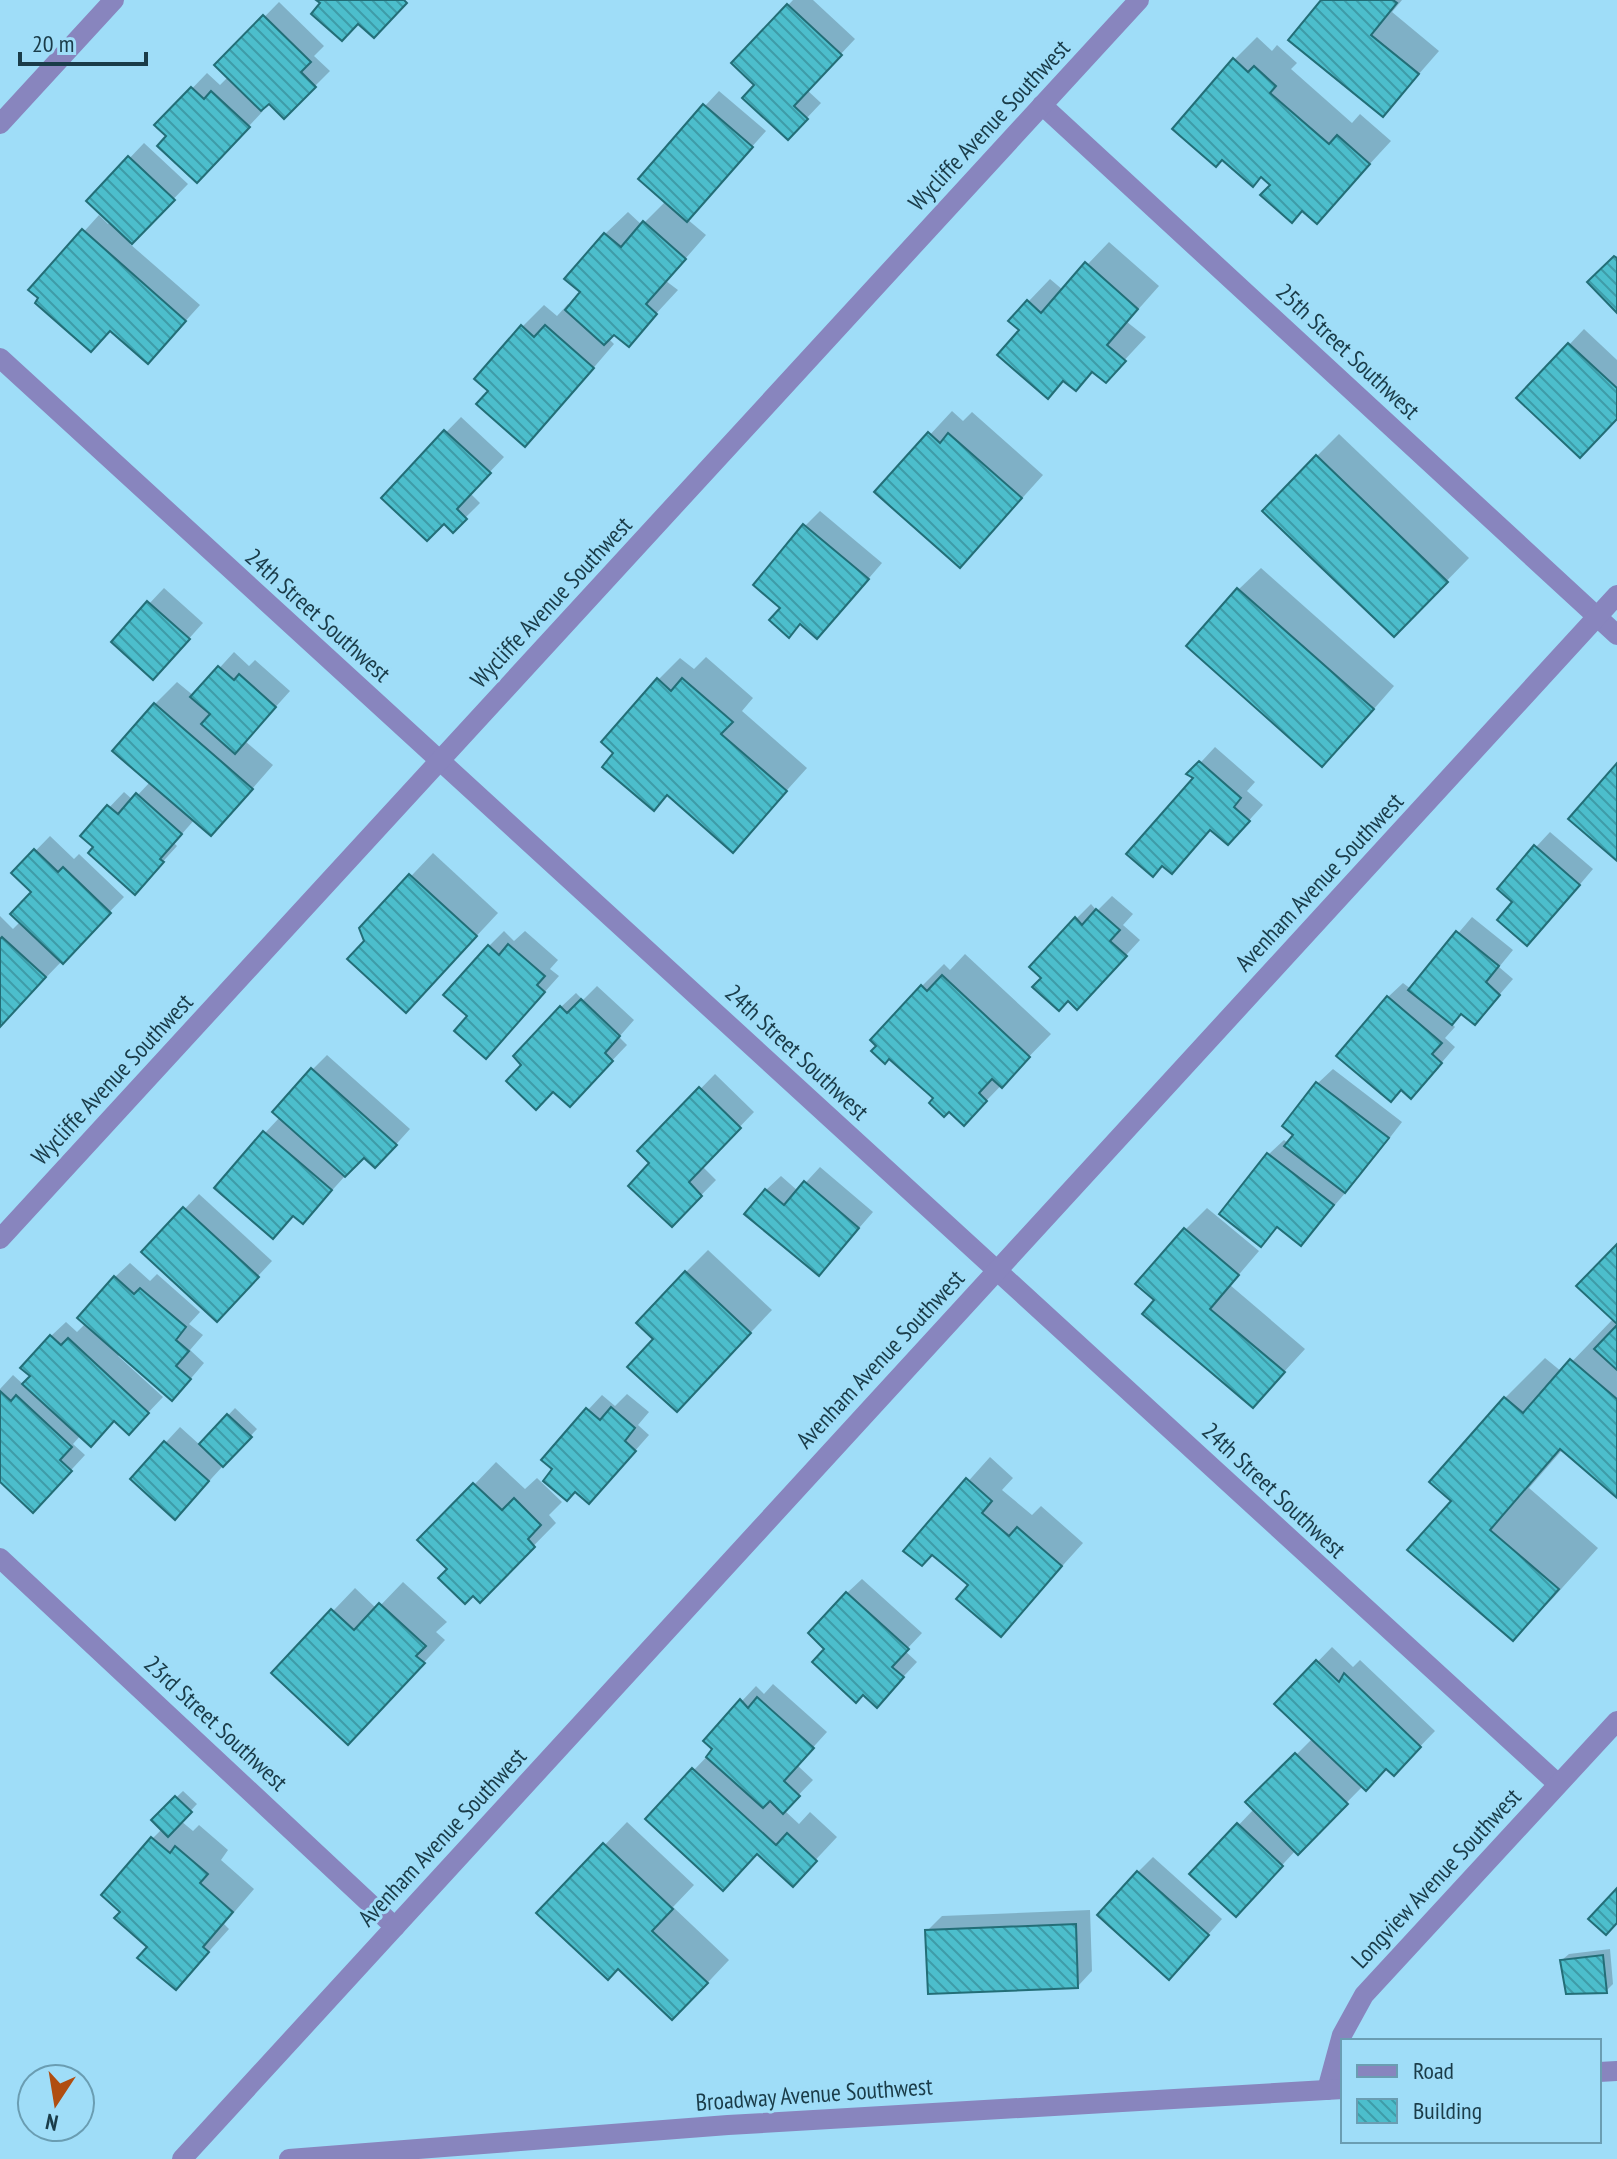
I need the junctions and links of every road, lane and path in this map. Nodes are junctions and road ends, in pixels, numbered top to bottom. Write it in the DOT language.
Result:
graph roads {
  1 [pos="114,0"];
  2 [pos="1139,0"];
  3 [pos="1042,105"];
  4 [pos="0,124"];
  5 [pos="0,358"];
  6 [pos="1617,595"];
  7 [pos="1597,617"];
  8 [pos="1617,635"];
  9 [pos="440,762"];
  10 [pos="0,1239"];
  11 [pos="997,1271"];
  12 [pos="0,1558"];
  13 [pos="1617,1721"];
  14 [pos="1558,1784"];
  15 [pos="395,1927"];
  16 [pos="1341,2039"];
  17 [pos="1341,2043"];
  18 [pos="1335,2089"];
  19 [pos="182,2159"];
  20 [pos="289,2159"];
  1 -- 4 [label="street"];
  2 -- 3 [label="street, Wycliffe Avenue Southwest"];
  3 -- 7 [label="street, 25th Street Southwest"];
  3 -- 9 [label="street, Wycliffe Avenue Southwest"];
  5 -- 9 [label="street, 24th Street Southwest"];
  6 -- 7 [label="street, Avenham Avenue Southwest"];
  7 -- 8 [label="street, 25th Street Southwest"];
  7 -- 11 [label="street, Avenham Avenue Southwest"];
  9 -- 10 [label="street, Wycliffe Avenue Southwest"];
  9 -- 11 [label="street, 24th Street Southwest"];
  11 -- 14 [label="street, 24th Street Southwest"];
  11 -- 15 [label="street, Avenham Avenue Southwest"];
  12 -- 15 [label="street, 23rd Street Southwest"];
  13 -- 14 [label="street, Longview Avenue Southwest"];
  14 -- 16 [label="street, Longview Avenue Southwest"];
  15 -- 19 [label="street, Avenham Avenue Southwest"];
  17 -- 18 [label="street, Longview Avenue Southwest"];
  18 -- 20 [label="street, Broadway Avenue Southwest"];
}
